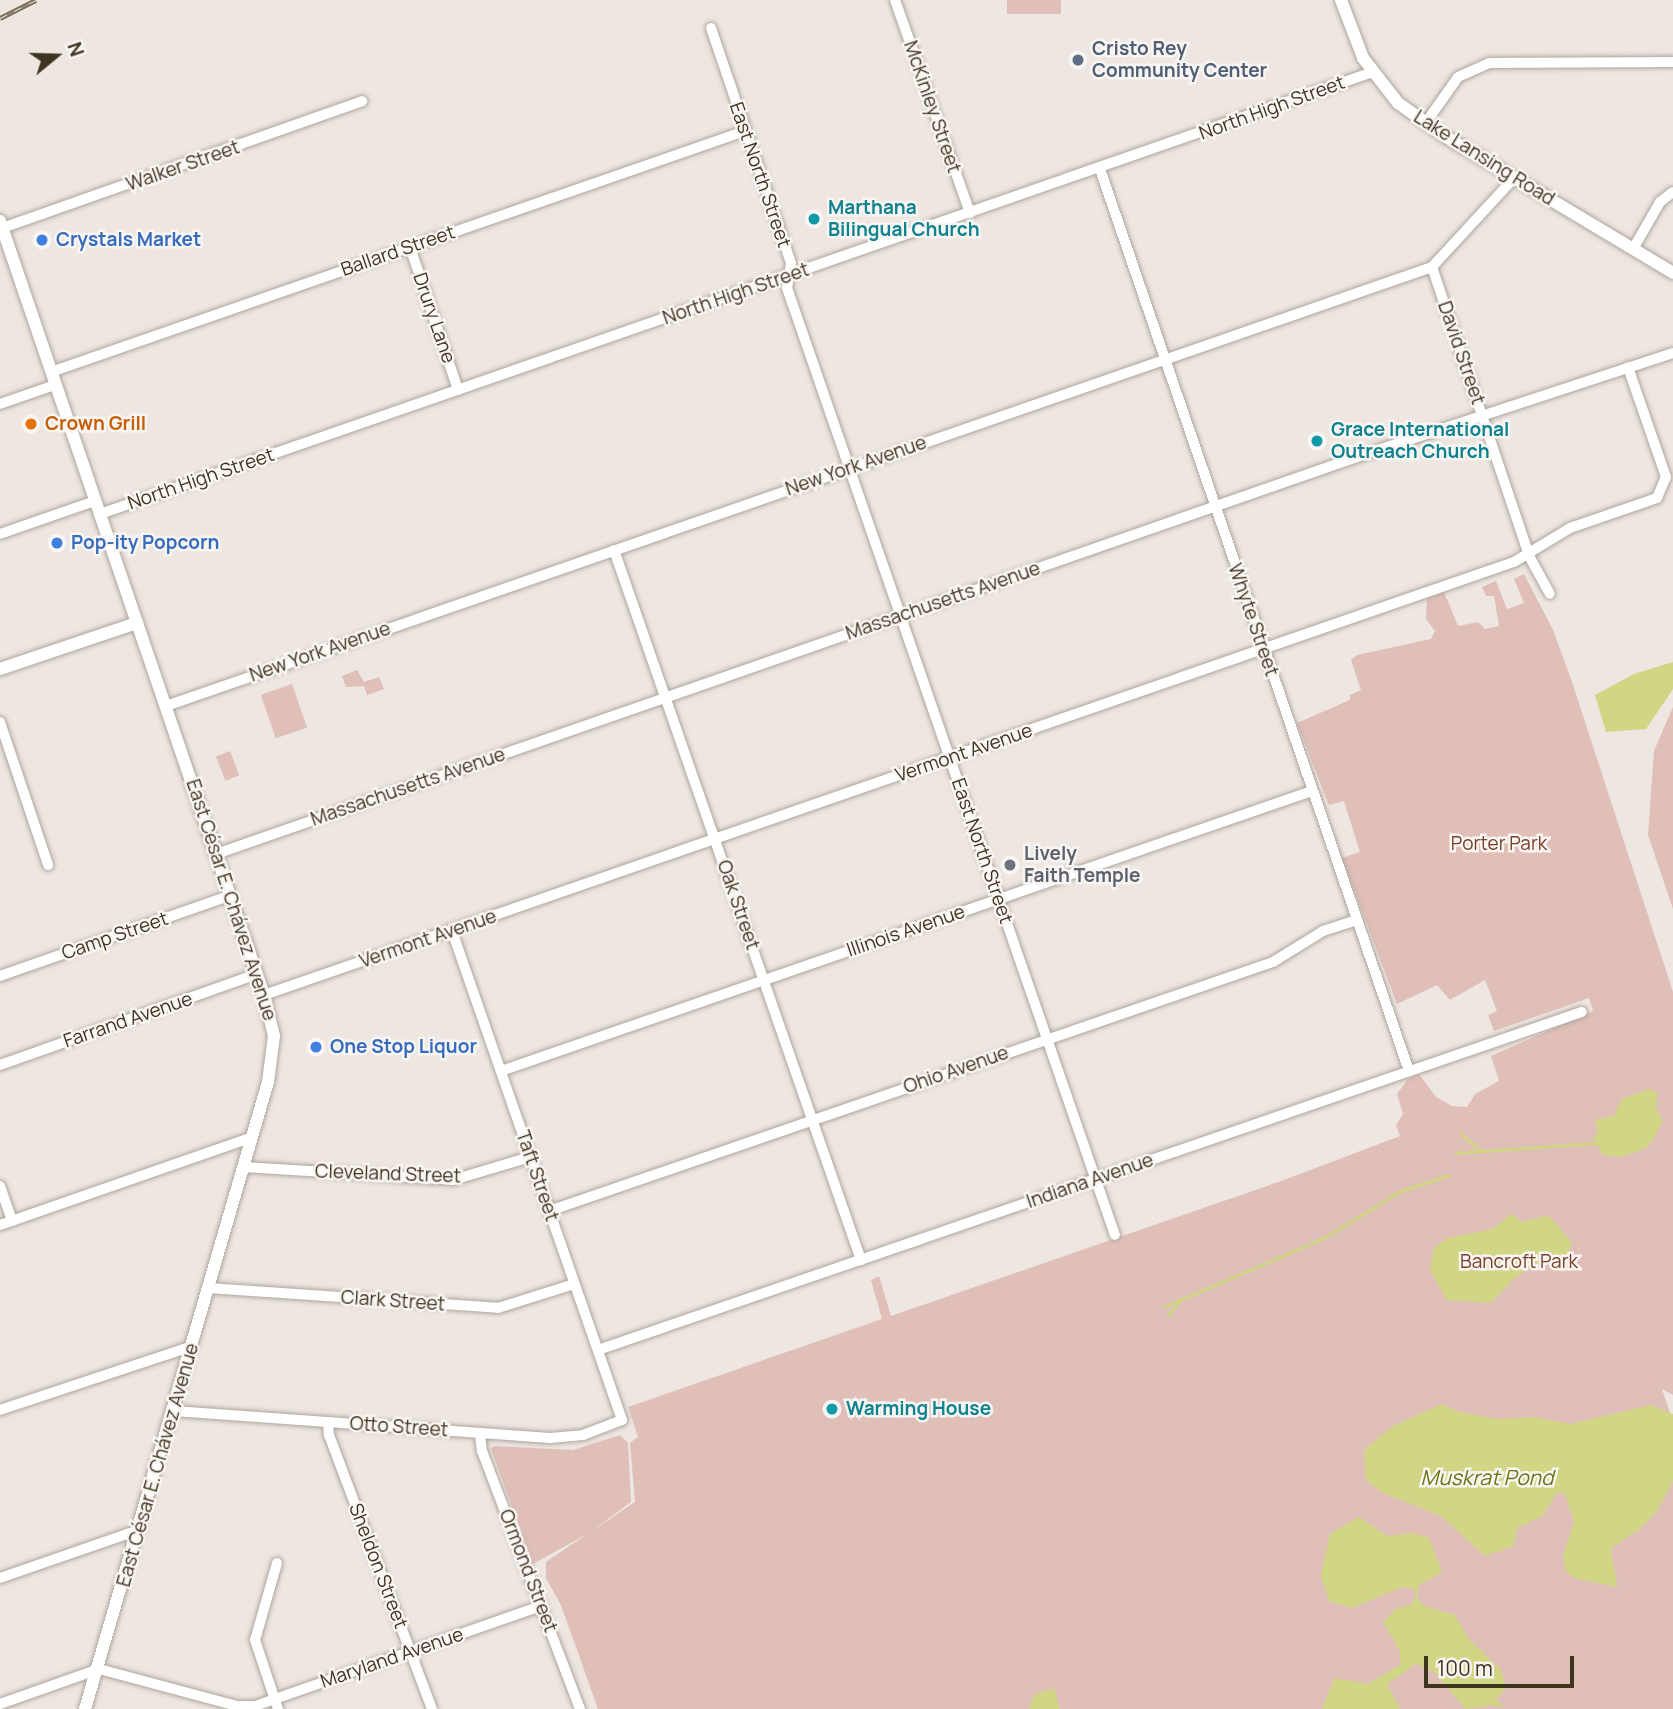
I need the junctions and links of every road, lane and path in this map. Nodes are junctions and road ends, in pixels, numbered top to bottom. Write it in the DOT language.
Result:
graph roads {
  1 [pos="895,0"];
  2 [pos="1341,0"];
  3 [pos="710,28"];
  4 [pos="1673,62"];
  5 [pos="1373,72"];
  6 [pos="362,101"];
  7 [pos="1425,124"];
  8 [pos="745,131"];
  9 [pos="1100,169"];
  10 [pos="1514,178"];
  11 [pos="1673,192"];
  12 [pos="970,213"];
  13 [pos="1,225"];
  14 [pos="4,243"];
  15 [pos="410,247"];
  16 [pos="1633,249"];
  17 [pos="1432,267"];
  18 [pos="1673,273"];
  19 [pos="790,276"];
  20 [pos="1673,353"];
  21 [pos="1165,360"];
  22 [pos="1628,367"];
  23 [pos="51,372"];
  24 [pos="55,385"];
  25 [pos="458,390"];
  26 [pos="0,404"];
  27 [pos="1482,416"];
  28 [pos="850,468"];
  29 [pos="95,501"];
  30 [pos="1214,507"];
  31 [pos="100,514"];
  32 [pos="0,534"];
  33 [pos="614,550"];
  34 [pos="1529,556"];
  35 [pos="1550,594"];
  36 [pos="901,616"];
  37 [pos="137,623"];
  38 [pos="1263,650"];
  39 [pos="0,669"];
  40 [pos="666,698"];
  41 [pos="166,705"];
  42 [pos="0,722"];
  43 [pos="950,758"];
  44 [pos="1312,791"];
  45 [pos="715,840"];
  46 [pos="216,854"];
  47 [pos="48,865"];
  48 [pos="229,895"];
  49 [pos="999,899"];
  50 [pos="1357,920"];
  51 [pos="452,930"];
  52 [pos="257,974"];
  53 [pos="0,976"];
  54 [pos="764,981"];
  55 [pos="264,995"];
  56 [pos="1582,1012"];
  57 [pos="1047,1039"];
  58 [pos="0,1065"];
  59 [pos="501,1071"];
  60 [pos="1409,1071"];
  61 [pos="812,1120"];
  62 [pos="252,1137"];
  63 [pos="530,1157"];
  64 [pos="243,1167"];
  65 [pos="1096,1179"];
  66 [pos="0,1186"];
  67 [pos="550,1211"];
  68 [pos="12,1221"];
  69 [pos="0,1225"];
  70 [pos="1115,1235"];
  71 [pos="861,1261"];
  72 [pos="574,1284"];
  73 [pos="208,1289"];
  74 [pos="192,1346"];
  75 [pos="598,1350"];
  76 [pos="0,1410"];
  77 [pos="174,1411"];
  78 [pos="621,1420"];
  79 [pos="328,1422"];
  80 [pos="480,1433"];
  81 [pos="139,1530"];
  82 [pos="277,1563"];
  83 [pos="0,1578"];
  84 [pos="541,1606"];
  85 [pos="411,1651"];
  86 [pos="99,1669"];
  87 [pos="0,1704"];
  88 [pos="276,1704"];
  89 [pos="85,1709"];
  90 [pos="432,1709"];
  91 [pos="580,1709"];
  1 -- 12 [label="street, McKinley Street"];
  2 -- 5 [label="street, Lake Lansing Road"];
  3 -- 8 [label="street, East North Street"];
  4 -- 7 [label="street"];
  5 -- 7 [label="street, Lake Lansing Road"];
  5 -- 9 [label="street, North High Street"];
  6 -- 13 [label="street, Walker Street"];
  7 -- 10 [label="street, Lake Lansing Road"];
  8 -- 15 [label="street, Ballard Street"];
  8 -- 19 [label="street, East North Street"];
  9 -- 12 [label="street, North High Street"];
  9 -- 21 [label="street, Whyte Street"];
  10 -- 16 [label="street, Lake Lansing Road"];
  10 -- 17 [label="street, New York Avenue"];
  11 -- 16 [label="street"];
  12 -- 19 [label="street, North High Street"];
  13 -- 14 [label="street, East César E. Chávez Avenue"];
  14 -- 23 [label="street, East César E. Chávez Avenue"];
  15 -- 23 [label="street, Ballard Street"];
  15 -- 25 [label="street, Drury Lane"];
  16 -- 18 [label="street, Lake Lansing Road"];
  17 -- 21 [label="street, New York Avenue"];
  17 -- 27 [label="street, David Street"];
  19 -- 25 [label="street, North High Street"];
  19 -- 28 [label="street, East North Street"];
  20 -- 22 [label="street, Massachusetts Avenue"];
  21 -- 28 [label="street, New York Avenue"];
  21 -- 30 [label="street, Whyte Street"];
  22 -- 27 [label="street, Massachusetts Avenue"];
  22 -- 34 [label="street, Vermont Avenue"];
  23 -- 24 [label="street, East César E. Chávez Avenue"];
  24 -- 26 [label="street"];
  24 -- 29 [label="street, East César E. Chávez Avenue"];
  25 -- 31 [label="street, North High Street"];
  27 -- 30 [label="street, Massachusetts Avenue"];
  27 -- 34 [label="street, David Street"];
  28 -- 33 [label="street, New York Avenue"];
  28 -- 36 [label="street, East North Street"];
  29 -- 31 [label="street, East César E. Chávez Avenue"];
  29 -- 32 [label="street"];
  30 -- 36 [label="street, Massachusetts Avenue"];
  30 -- 38 [label="street, Whyte Street"];
  31 -- 37 [label="street, East César E. Chávez Avenue"];
  33 -- 40 [label="street, Oak Street"];
  33 -- 41 [label="street, New York Avenue"];
  34 -- 35 [label="street, David Street"];
  34 -- 38 [label="street, Vermont Avenue"];
  36 -- 40 [label="street, Massachusetts Avenue"];
  36 -- 43 [label="street, East North Street"];
  37 -- 39 [label="street"];
  37 -- 41 [label="street, East César E. Chávez Avenue"];
  38 -- 43 [label="street, Vermont Avenue"];
  38 -- 44 [label="street, Whyte Street"];
  40 -- 45 [label="street, Oak Street"];
  40 -- 46 [label="street, Massachusetts Avenue"];
  41 -- 46 [label="street, East César E. Chávez Avenue"];
  42 -- 47 [label="street"];
  43 -- 45 [label="street, Vermont Avenue"];
  43 -- 49 [label="street, East North Street"];
  44 -- 49 [label="street, Illinois Avenue"];
  44 -- 50 [label="street, Whyte Street"];
  45 -- 51 [label="street, Vermont Avenue"];
  45 -- 54 [label="street, Oak Street"];
  46 -- 48 [label="street, East César E. Chávez Avenue"];
  48 -- 52 [label="street, East César E. Chávez Avenue"];
  48 -- 53 [label="street, Camp Street"];
  49 -- 54 [label="street, Illinois Avenue"];
  49 -- 57 [label="street, East North Street"];
  50 -- 57 [label="street, Ohio Avenue"];
  50 -- 60 [label="street, Whyte Street"];
  51 -- 55 [label="street, Vermont Avenue"];
  51 -- 59 [label="street, Taft Street"];
  52 -- 55 [label="street, East César E. Chávez Avenue"];
  52 -- 58 [label="street, Farrand Avenue"];
  54 -- 59 [label="street, Illinois Avenue"];
  54 -- 61 [label="street, Oak Street"];
  55 -- 62 [label="street, East César E. Chávez Avenue"];
  56 -- 60 [label="street, Indiana Avenue"];
  57 -- 61 [label="street, Ohio Avenue"];
  57 -- 65 [label="street, East North Street"];
  59 -- 63 [label="street, Taft Street"];
  60 -- 65 [label="street, Indiana Avenue"];
  61 -- 67 [label="street, Ohio Avenue"];
  61 -- 71 [label="street, Oak Street"];
  62 -- 64 [label="street, East César E. Chávez Avenue"];
  62 -- 68 [label="street"];
  63 -- 64 [label="street, Cleveland Street"];
  63 -- 67 [label="street, Taft Street"];
  64 -- 73 [label="street, East César E. Chávez Avenue"];
  65 -- 70 [label="street, East North Street"];
  65 -- 71 [label="street, Indiana Avenue"];
  66 -- 68 [label="street"];
  67 -- 72 [label="street, Taft Street"];
  68 -- 69 [label="street"];
  71 -- 75 [label="street, Indiana Avenue"];
  72 -- 73 [label="street, Clark Street"];
  72 -- 75 [label="street, Taft Street"];
  73 -- 74 [label="street, East César E. Chávez Avenue"];
  74 -- 76 [label="street"];
  74 -- 77 [label="street, East César E. Chávez Avenue"];
  75 -- 78 [label="street, Taft Street"];
  77 -- 79 [label="street, Otto Street"];
  77 -- 81 [label="street, East César E. Chávez Avenue"];
  78 -- 80 [label="street, Otto Street"];
  79 -- 80 [label="street, Otto Street"];
  79 -- 85 [label="street, Sheldon Street"];
  80 -- 84 [label="street, Ormond Street"];
  81 -- 83 [label="street"];
  81 -- 86 [label="street, East César E. Chávez Avenue"];
  82 -- 88 [label="street"];
  84 -- 85 [label="street, Maryland Avenue"];
  84 -- 91 [label="street, Ormond Street"];
  85 -- 88 [label="street, Maryland Avenue"];
  85 -- 90 [label="street, Sheldon Street"];
  86 -- 87 [label="street"];
  86 -- 88 [label="street, Maryland Avenue"];
  86 -- 89 [label="street, East César E. Chávez Avenue"];
}
